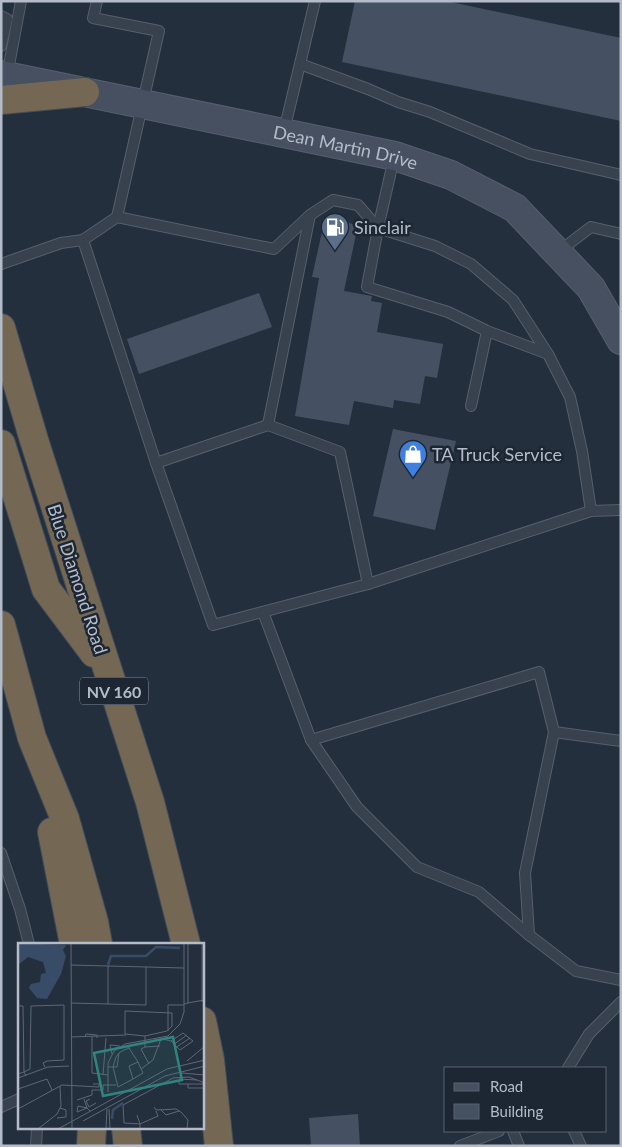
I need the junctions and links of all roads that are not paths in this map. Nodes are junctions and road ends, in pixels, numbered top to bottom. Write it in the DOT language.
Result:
graph roads {
  1 [pos="21,1"];
  2 [pos="97,1"];
  3 [pos="316,1"];
  4 [pos="1,16"];
  5 [pos="1,46"];
  6 [pos="300,64"];
  7 [pos="3,84"];
  8 [pos="85,92"];
  9 [pos="142,104"];
  10 [pos="284,133"];
  11 [pos="395,156"];
  12 [pos="621,175"];
  13 [pos="310,215"];
  14 [pos="117,217"];
  15 [pos="378,228"];
  16 [pos="621,234"];
  17 [pos="83,240"];
  18 [pos="558,252"];
  19 [pos="1,264"];
  20 [pos="1,328"];
  21 [pos="487,331"];
  22 [pos="621,340"];
  23 [pos="548,354"];
  24 [pos="471,406"];
  25 [pos="268,425"];
  26 [pos="1,444"];
  27 [pos="156,463"];
  28 [pos="621,510"];
  29 [pos="591,511"];
  30 [pos="368,584"];
  31 [pos="263,612"];
  32 [pos="1,625"];
  33 [pos="107,670"];
  34 [pos="554,732"];
  35 [pos="32,738"];
  36 [pos="311,740"];
  37 [pos="621,740"];
  38 [pos="1,853"];
  39 [pos="529,935"];
  40 [pos="29,943"];
  41 [pos="74,943"];
  42 [pos="98,943"];
  43 [pos="186,943"];
  44 [pos="621,980"];
  45 [pos="621,1002"];
  46 [pos="204,1031"];
  47 [pos="569,1067"];
  48 [pos="18,1099"];
  49 [pos="1,1107"];
  50 [pos="37,1130"];
  51 [pos="92,1130"];
  52 [pos="126,1130"];
  53 [pos="496,1132"];
  54 [pos="512,1132"];
  55 [pos="574,1132"];
  56 [pos="462,1145"];
  57 [pos="36,1146"];
  58 [pos="91,1146"];
  59 [pos="128,1146"];
  60 [pos="219,1146"];
  61 [pos="519,1146"];
  62 [pos="581,1146"];
  1 -- 7 [label="lane"];
  2 -- 9 [label="lane"];
  3 -- 6 [label="lane"];
  4 -- 5 [label="lane"];
  6 -- 10 [label="lane"];
  6 -- 12 [label="lane"];
  7 -- 8 [label="highway"];
  8 -- 9 [label="main road, Dean Martin Drive"];
  9 -- 10 [label="main road, Dean Martin Drive"];
  9 -- 14 [label="lane"];
  10 -- 11 [label="main road, Dean Martin Drive"];
  11 -- 15 [label="lane"];
  11 -- 18 [label="main road, Dean Martin Drive"];
  13 -- 14 [label="lane"];
  13 -- 15 [label="lane"];
  13 -- 25 [label="lane"];
  14 -- 17 [label="lane"];
  15 -- 21 [label="lane"];
  15 -- 23 [label="lane"];
  16 -- 18 [label="lane"];
  17 -- 19 [label="lane"];
  17 -- 27 [label="lane"];
  18 -- 22 [label="main road, Dean Martin Drive"];
  20 -- 33 [label="highway, Blue Diamond Road / NV 160"];
  21 -- 23 [label="lane"];
  21 -- 24 [label="lane"];
  23 -- 29 [label="lane"];
  25 -- 27 [label="lane"];
  25 -- 30 [label="lane"];
  26 -- 33 [label="highway"];
  27 -- 31 [label="lane"];
  28 -- 29 [label="lane"];
  29 -- 30 [label="lane"];
  30 -- 31 [label="lane"];
  31 -- 36 [label="lane"];
  32 -- 35 [label="highway"];
  33 -- 43 [label="highway, Blue Diamond Road / NV 160"];
  34 -- 36 [label="lane"];
  34 -- 37 [label="lane"];
  34 -- 39 [label="lane"];
  35 -- 41 [label="highway"];
  35 -- 42 [label="highway"];
  36 -- 39 [label="lane"];
  38 -- 40 [label="lane"];
  39 -- 44 [label="lane"];
  45 -- 47 [label="lane"];
  46 -- 60 [label="highway"];
  48 -- 49 [label="lane"];
  50 -- 57 [label="lane"];
  51 -- 58 [label="highway"];
  52 -- 59 [label="highway"];
  53 -- 56 [label="lane"];
  54 -- 61 [label="lane"];
  55 -- 62 [label="lane"];
}
